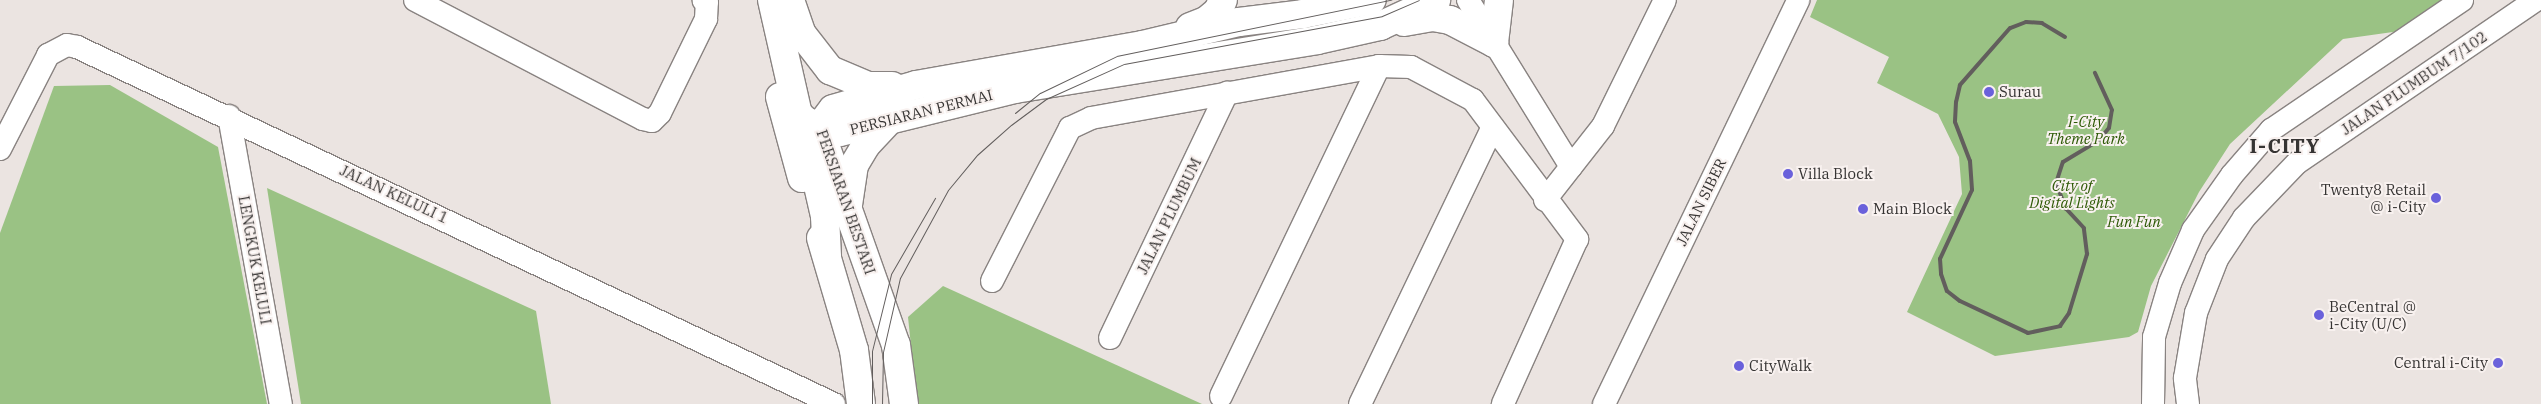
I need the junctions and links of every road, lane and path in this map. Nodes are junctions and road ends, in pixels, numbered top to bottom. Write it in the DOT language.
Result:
graph roads {
  1 [pos="415,0"];
  2 [pos="703,0"];
  3 [pos="761,0"];
  4 [pos="772,0"];
  5 [pos="789,0"];
  6 [pos="1223,0"];
  7 [pos="1268,0"];
  8 [pos="1372,0"];
  9 [pos="1436,0"];
  10 [pos="1468,0"];
  11 [pos="1498,0"];
  12 [pos="1665,0"];
  13 [pos="1798,0"];
  14 [pos="2462,0"];
  15 [pos="2536,0"];
  16 [pos="1237,11"];
  17 [pos="1303,14"];
  18 [pos="1378,26"];
  19 [pos="1494,43"];
  20 [pos="1142,45"];
  21 [pos="1241,54"];
  22 [pos="1379,66"];
  23 [pos="916,85"];
  24 [pos="1227,93"];
  25 [pos="229,116"];
  26 [pos="888,121"];
  27 [pos="818,126"];
  28 [pos="1493,127"];
  29 [pos="0,149"];
  30 [pos="1566,161"];
  31 [pos="1540,193"];
  32 [pos="847,212"];
  33 [pos="827,256"];
  34 [pos="992,281"];
  35 [pos="1110,338"];
  36 [pos="1221,396"];
  37 [pos="281,404"];
  38 [pos="834,404"];
  39 [pos="862,404"];
  40 [pos="904,404"];
  41 [pos="1360,404"];
  42 [pos="1503,404"];
  43 [pos="1604,404"];
  44 [pos="2153,404"];
  45 [pos="2188,404"];
  1 -- 2 [label="street"];
  3 -- 33 [label="main road"];
  4 -- 27 [label="main road"];
  5 -- 23 [label="main road"];
  5 -- 27 [label="main road, PERSIARAN BESTARI"];
  6 -- 20 [label="main road"];
  7 -- 17 [label="main road"];
  8 -- 17 [label="main road, PERSIARAN PERMAI"];
  9 -- 18 [label="main road, PERSIARAN PERMAI"];
  10 -- 19 [label="street"];
  11 -- 19 [label="main road"];
  12 -- 30 [label="street"];
  13 -- 43 [label="street, JALAN SIBER"];
  14 -- 44 [label="street"];
  15 -- 45 [label="street, JALAN PLUMBUM 7/102"];
  16 -- 17 [label="main road, PERSIARAN PERMAI"];
  16 -- 20 [label="main road, PERSIARAN PERMAI"];
  16 -- 21 [label="street"];
  18 -- 19 [label="main road"];
  18 -- 21 [label="main road, PERSIARAN PERMAI"];
  19 -- 30 [label="street"];
  20 -- 23 [label="main road, PERSIARAN PERMAI"];
  21 -- 26 [label="main road, PERSIARAN PERMAI"];
  22 -- 24 [label="street"];
  22 -- 28 [label="street"];
  22 -- 36 [label="street"];
  23 -- 27 [label="main road, PERSIARAN PERMAI"];
  24 -- 34 [label="street"];
  24 -- 35 [label="street, JALAN PLUMBUM"];
  25 -- 29 [label="street, JALAN KELULI 1"];
  25 -- 37 [label="street, LENGKUK KELULI"];
  25 -- 38 [label="street, JALAN KELULI 1"];
  26 -- 27 [label="main road, PERSIARAN PERMAI"];
  26 -- 32 [label="main road"];
  27 -- 32 [label="main road, PERSIARAN BESTARI"];
  27 -- 33 [label="main road"];
  28 -- 31 [label="street"];
  28 -- 41 [label="street"];
  30 -- 31 [label="street"];
  31 -- 42 [label="street"];
  32 -- 40 [label="main road, PERSIARAN BESTARI"];
  33 -- 39 [label="main road"];
}
